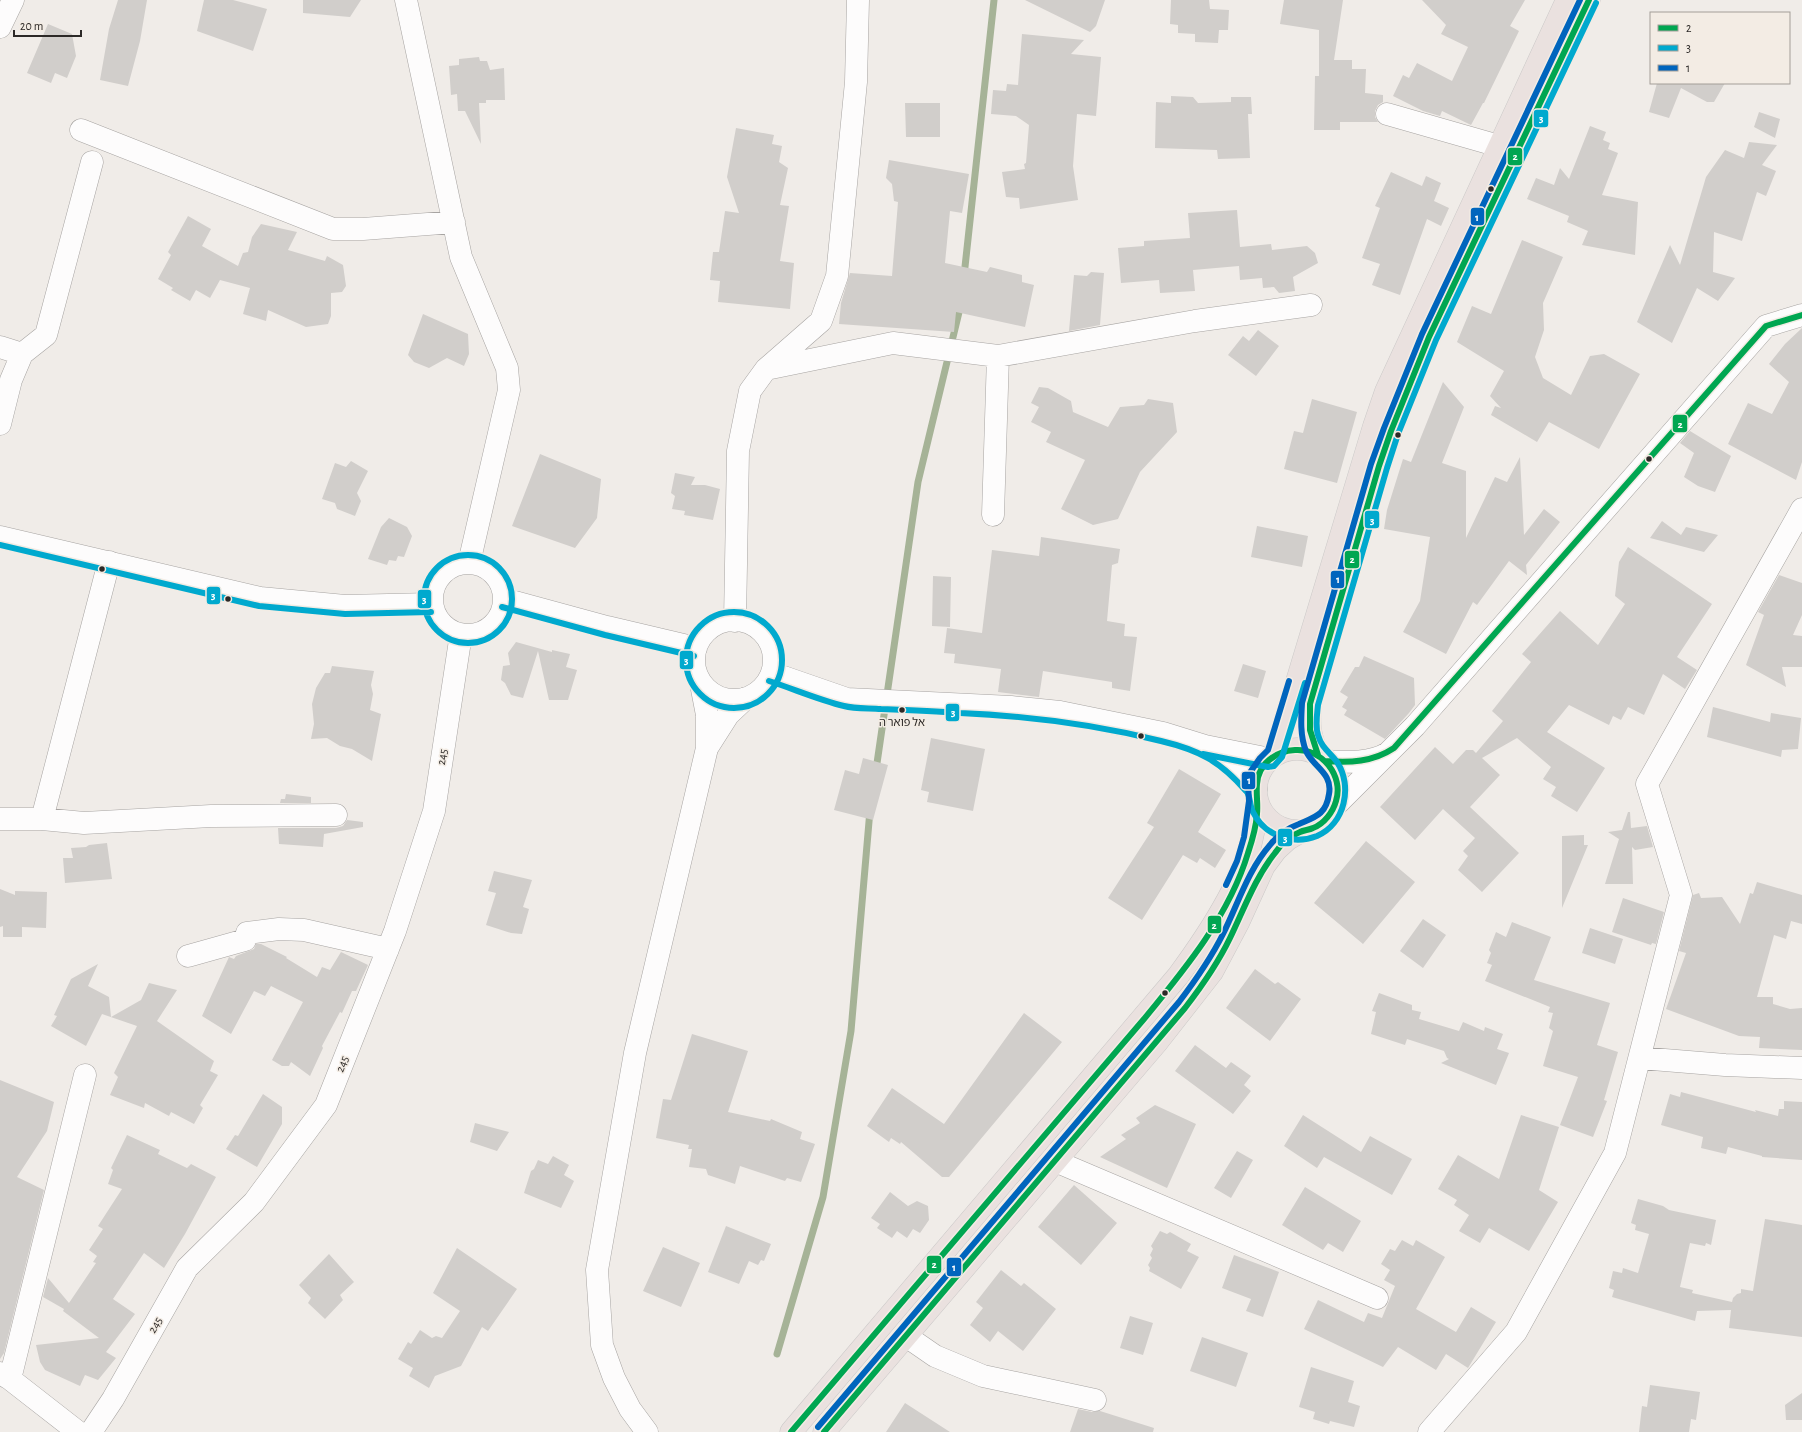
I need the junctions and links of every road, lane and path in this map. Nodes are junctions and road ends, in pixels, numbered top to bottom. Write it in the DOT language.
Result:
graph roads {
  1 [pos="13,0"];
  2 [pos="406,0"];
  3 [pos="858,0"];
  4 [pos="1568,0"];
  5 [pos="1589,0"];
  6 [pos="0,28"];
  7 [pos="1387,114"];
  8 [pos="82,130"];
  9 [pos="1500,146"];
  10 [pos="92,162"];
  11 [pos="454,222"];
  12 [pos="1311,305"];
  13 [pos="1802,315"];
  14 [pos="0,347"];
  15 [pos="22,354"];
  16 [pos="998,356"];
  17 [pos="766,369"];
  18 [pos="0,424"];
  19 [pos="1802,509"];
  20 [pos="993,515"];
  21 [pos="0,537"];
  22 [pos="109,562"];
  23 [pos="469,563"];
  24 [pos="504,599"];
  25 [pos="431,604"];
  26 [pos="735,621"];
  27 [pos="460,634"];
  28 [pos="696,648"];
  29 [pos="772,673"];
  30 [pos="701,684"];
  31 [pos="746,698"];
  32 [pos="1204,746"];
  33 [pos="706,748"];
  34 [pos="1394,748"];
  35 [pos="1273,757"];
  36 [pos="1321,758"];
  37 [pos="1257,795"];
  38 [pos="1334,807"];
  39 [pos="336,815"];
  40 [pos="42,819"];
  41 [pos="0,820"];
  42 [pos="1302,831"];
  43 [pos="388,949"];
  44 [pos="188,956"];
  45 [pos="1640,1058"];
  46 [pos="1802,1068"];
  47 [pos="86,1075"];
  48 [pos="1055,1161"];
  49 [pos="1377,1298"];
  50 [pos="906,1336"];
  51 [pos="5,1376"];
  52 [pos="1095,1400"];
  53 [pos="78,1432"];
  54 [pos="91,1432"];
  55 [pos="647,1432"];
  56 [pos="791,1432"];
  57 [pos="824,1432"];
  58 [pos="1430,1432"];
  1 -- 6 [label="street"];
  2 -- 11 [label="street"];
  3 -- 17 [label="street"];
  4 -- 9 [label="main road"];
  5 -- 36 [label="main road"];
  7 -- 9 [label="street"];
  8 -- 11 [label="street"];
  9 -- 35 [label="main road"];
  10 -- 15 [label="street"];
  11 -- 23 [label="street"];
  12 -- 16 [label="street"];
  13 -- 34 [label="street"];
  14 -- 15 [label="street"];
  15 -- 18 [label="street"];
  16 -- 17 [label="street"];
  16 -- 20 [label="street"];
  17 -- 26 [label="street"];
  19 -- 45 [label="street"];
  21 -- 22 [label="street"];
  22 -- 25 [label="street"];
  22 -- 40 [label="street"];
  23 -- 24 [label="street"];
  23 -- 25 [label="street"];
  24 -- 27 [label="street"];
  24 -- 28 [label="street"];
  25 -- 27 [label="street"];
  26 -- 28 [label="street"];
  26 -- 29 [label="street"];
  27 -- 43 [label="street, 245"];
  28 -- 30 [label="street"];
  29 -- 31 [label="street"];
  29 -- 32 [label="street"];
  30 -- 31 [label="street"];
  30 -- 33 [label="street"];
  31 -- 33 [label="street"];
  32 -- 35 [label="street"];
  32 -- 37 [label="street"];
  33 -- 55 [label="street"];
  34 -- 36 [label="street"];
  34 -- 38 [label="street"];
  35 -- 36 [label="main road"];
  35 -- 37 [label="main road"];
  36 -- 38 [label="main road"];
  37 -- 42 [label="main road"];
  37 -- 56 [label="main road"];
  38 -- 42 [label="main road"];
  39 -- 40 [label="street"];
  40 -- 41 [label="street"];
  42 -- 48 [label="main road"];
  43 -- 44 [label="street"];
  43 -- 54 [label="street, 245"];
  45 -- 46 [label="street"];
  45 -- 58 [label="street"];
  47 -- 51 [label="street"];
  48 -- 49 [label="street"];
  48 -- 50 [label="main road"];
  50 -- 52 [label="street"];
  50 -- 57 [label="main road"];
  51 -- 53 [label="street"];
}
